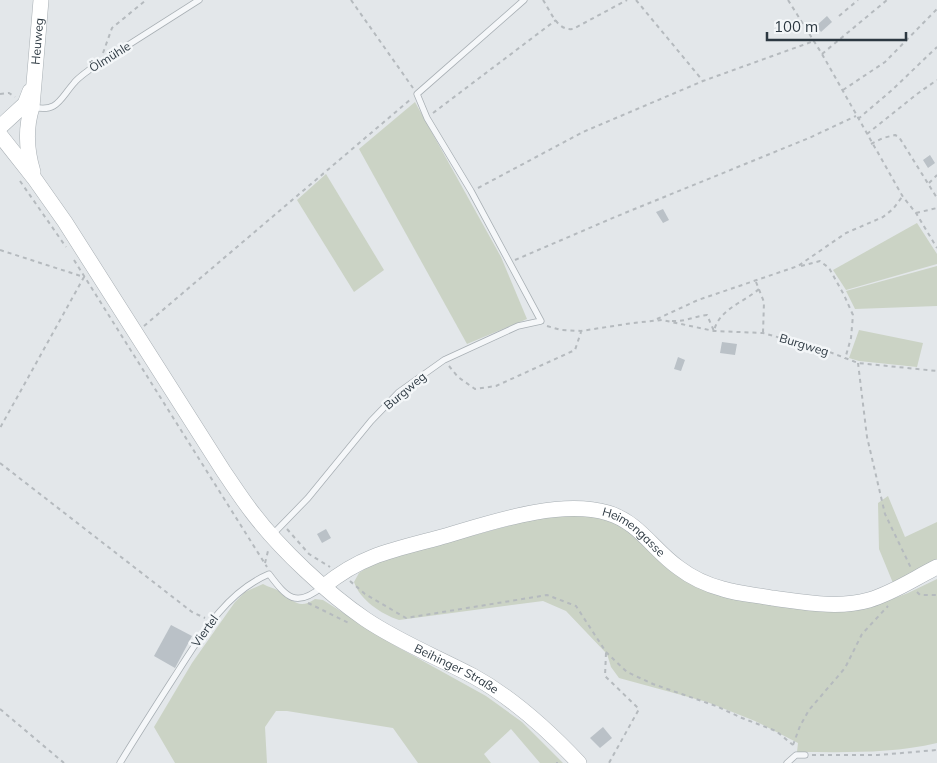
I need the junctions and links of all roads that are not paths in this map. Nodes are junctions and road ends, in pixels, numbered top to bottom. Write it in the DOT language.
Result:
graph roads {
  1 [pos="41,0"];
  2 [pos="199,0"];
  3 [pos="524,0"];
  4 [pos="29,108"];
  5 [pos="0,127"];
  6 [pos="0,134"];
  7 [pos="34,178"];
  8 [pos="271,536"];
  9 [pos="937,567"];
  10 [pos="324,586"];
  11 [pos="804,755"];
  12 [pos="120,763"];
  13 [pos="579,763"];
  14 [pos="788,763"];
  1 -- 4 [label="street, Heuweg"];
  2 -- 4 [label="lane, Ölmühle"];
  3 -- 8 [label="lane, Burgweg"];
  4 -- 5 [label="street"];
  4 -- 6 [label="street"];
  4 -- 7 [label="street"];
  6 -- 7 [label="street, Beihinger Straße"];
  7 -- 8 [label="street, Beihinger Straße"];
  8 -- 10 [label="street, Beihinger Straße"];
  9 -- 10 [label="street, Heimengasse"];
  10 -- 12 [label="lane, Viertel"];
  10 -- 13 [label="street, Beihinger Straße"];
  11 -- 14 [label="lane"];
}
